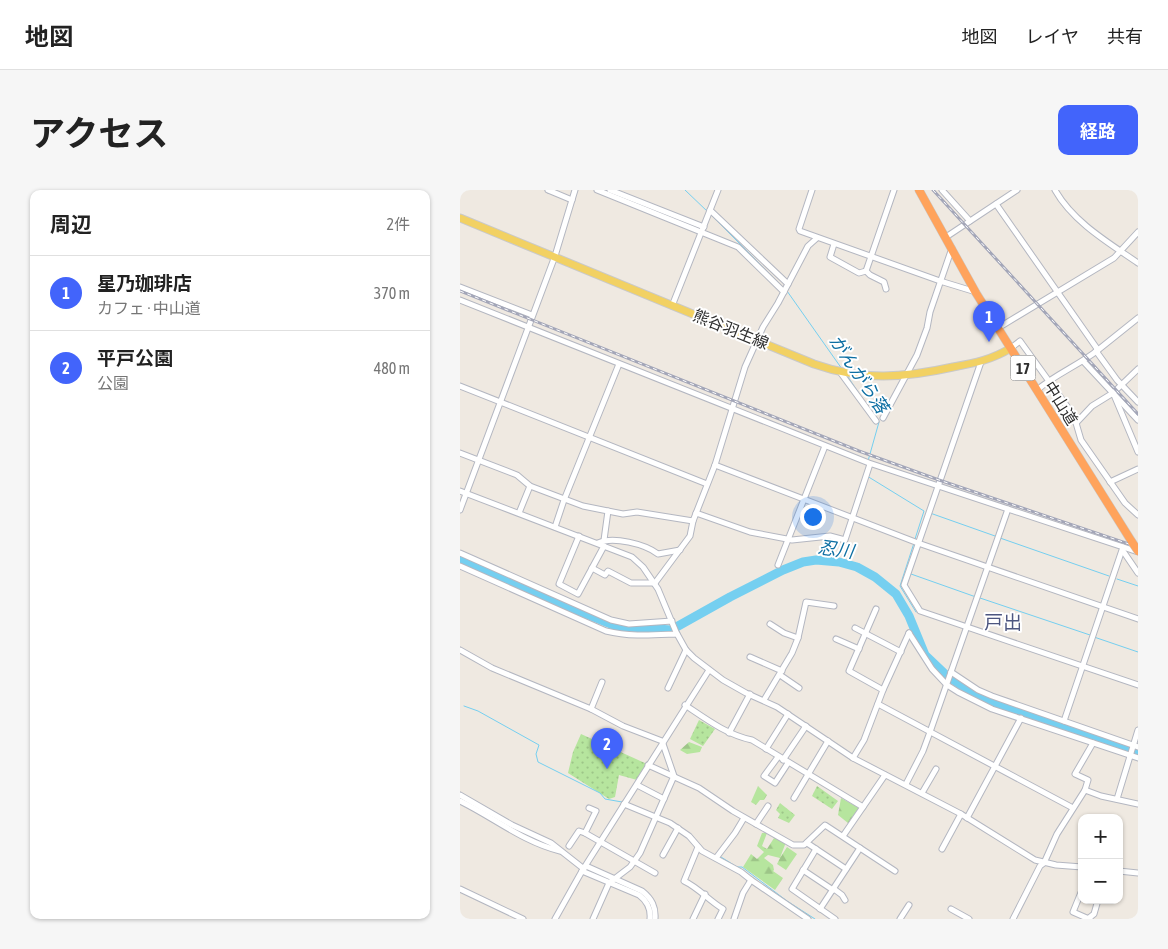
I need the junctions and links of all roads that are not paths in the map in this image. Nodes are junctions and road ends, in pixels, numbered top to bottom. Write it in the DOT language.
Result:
graph roads {
  1 [pos="548,190"];
  2 [pos="575,190"];
  3 [pos="597,190"];
  4 [pos="610,190"];
  5 [pos="718,190"];
  6 [pos="812,190"];
  7 [pos="894,190"];
  8 [pos="919,190"];
  9 [pos="942,190"];
  10 [pos="1017,190"];
  11 [pos="1055,190"];
  12 [pos="572,200"];
  13 [pos="996,204"];
  14 [pos="710,210"];
  15 [pos="460,218"];
  16 [pos="970,221"];
  17 [pos="703,230"];
  18 [pos="1138,232"];
  19 [pos="946,237"];
  20 [pos="817,238"];
  21 [pos="834,244"];
  22 [pos="744,247"];
  23 [pos="952,248"];
  24 [pos="1121,251"];
  25 [pos="555,256"];
  26 [pos="871,256"];
  27 [pos="1138,263"];
  28 [pos="866,271"];
  29 [pos="940,281"];
  30 [pos="460,287"];
  31 [pos="786,288"];
  32 [pos="886,289"];
  33 [pos="976,292"];
  34 [pos="1058,292"];
  35 [pos="460,300"];
  36 [pos="672,306"];
  37 [pos="532,315"];
  38 [pos="1138,318"];
  39 [pos="527,327"];
  40 [pos="998,328"];
  41 [pos="758,340"];
  42 [pos="1010,348"];
  43 [pos="1097,351"];
  44 [pos="1083,361"];
  45 [pos="981,362"];
  46 [pos="619,364"];
  47 [pos="1138,369"];
  48 [pos="843,373"];
  49 [pos="905,376"];
  50 [pos="1049,380"];
  51 [pos="1122,384"];
  52 [pos="460,386"];
  53 [pos="1037,390"];
  54 [pos="1113,393"];
  55 [pos="500,402"];
  56 [pos="1138,402"];
  57 [pos="732,408"];
  58 [pos="883,418"];
  59 [pos="1138,420"];
  60 [pos="876,421"];
  61 [pos="1076,423"];
  62 [pos="589,438"];
  63 [pos="825,446"];
  64 [pos="1138,452"];
  65 [pos="460,453"];
  66 [pos="478,460"];
  67 [pos="868,463"];
  68 [pos="715,465"];
  69 [pos="1138,469"];
  70 [pos="1110,482"];
  71 [pos="707,484"];
  72 [pos="938,485"];
  73 [pos="530,486"];
  74 [pos="460,491"];
  75 [pos="466,493"];
  76 [pos="804,499"];
  77 [pos="564,500"];
  78 [pos="1008,509"];
  79 [pos="460,510"];
  80 [pos="608,511"];
  81 [pos="519,513"];
  82 [pos="696,513"];
  83 [pos="1138,515"];
  84 [pos="852,518"];
  85 [pos="693,521"];
  86 [pos="555,526"];
  87 [pos="579,536"];
  88 [pos="788,539"];
  89 [pos="915,542"];
  90 [pos="604,543"];
  91 [pos="1123,549"];
  92 [pos="681,550"];
  93 [pos="1138,551"];
  94 [pos="460,553"];
  95 [pos="778,565"];
  96 [pos="460,566"];
  97 [pos="987,567"];
  98 [pos="592,568"];
  99 [pos="1138,573"];
  100 [pos="655,583"];
  101 [pos="834,606"];
  102 [pos="1103,607"];
  103 [pos="876,609"];
  104 [pos="1138,619"];
  105 [pos="673,623"];
  106 [pos="770,624"];
  107 [pos="967,626"];
  108 [pos="855,628"];
  109 [pos="677,633"];
  110 [pos="866,634"];
  111 [pos="798,638"];
  112 [pos="836,639"];
  113 [pos="859,649"];
  114 [pos="460,650"];
  115 [pos="686,650"];
  116 [pos="901,652"];
  117 [pos="750,657"];
  118 [pos="1083,666"];
  119 [pos="709,670"];
  120 [pos="781,673"];
  121 [pos="951,673"];
  122 [pos="602,682"];
  123 [pos="947,684"];
  124 [pos="1138,685"];
  125 [pos="668,688"];
  126 [pos="800,688"];
  127 [pos="883,690"];
  128 [pos="750,694"];
  129 [pos="764,700"];
  130 [pos="878,704"];
  131 [pos="685,706"];
  132 [pos="591,709"];
  133 [pos="788,714"];
  134 [pos="1021,718"];
  135 [pos="1064,721"];
  136 [pos="806,726"];
  137 [pos="1138,730"];
  138 [pos="930,732"];
  139 [pos="729,733"];
  140 [pos="662,741"];
  141 [pos="828,741"];
  142 [pos="1093,743"];
  143 [pos="1135,746"];
  144 [pos="766,749"];
  145 [pos="1130,754"];
  146 [pos="778,757"];
  147 [pos="854,758"];
  148 [pos="1138,758"];
  149 [pos="785,761"];
  150 [pos="648,765"];
  151 [pos="996,766"];
  152 [pos="936,769"];
  153 [pos="808,775"];
  154 [pos="886,775"];
  155 [pos="674,776"];
  156 [pos="906,784"];
  157 [pos="636,785"];
  158 [pos="1085,790"];
  159 [pos="922,793"];
  160 [pos="460,795"];
  161 [pos="794,798"];
  162 [pos="664,799"];
  163 [pos="1117,799"];
  164 [pos="460,801"];
  165 [pos="624,804"];
  166 [pos="1138,804"];
  167 [pos="768,806"];
  168 [pos="863,807"];
  169 [pos="589,808"];
  170 [pos="1073,808"];
  171 [pos="961,814"];
  172 [pos="657,816"];
  173 [pos="744,818"];
  174 [pos="967,818"];
  175 [pos="756,824"];
  176 [pos="678,828"];
  177 [pos="585,833"];
  178 [pos="843,836"];
  179 [pos="600,842"];
  180 [pos="807,843"];
  181 [pos="569,846"];
  182 [pos="698,847"];
  183 [pos="860,848"];
  184 [pos="816,849"];
  185 [pos="942,849"];
  186 [pos="562,852"];
  187 [pos="663,855"];
  188 [pos="716,858"];
  189 [pos="635,861"];
  190 [pos="1044,863"];
  191 [pos="1078,867"];
  192 [pos="584,869"];
  193 [pos="803,870"];
  194 [pos="846,870"];
  195 [pos="895,871"];
  196 [pos="1123,871"];
  197 [pos="655,873"];
  198 [pos="1138,873"];
  199 [pos="615,879"];
  200 [pos="751,880"];
  201 [pos="609,883"];
  202 [pos="460,889"];
  203 [pos="833,890"];
  204 [pos="705,894"];
  205 [pos="845,900"];
  206 [pos="1078,900"];
  207 [pos="1097,904"];
  208 [pos="909,905"];
  209 [pos="820,909"];
  210 [pos="951,909"];
  211 [pos="523,919"];
  212 [pos="555,919"];
  213 [pos="593,919"];
  214 [pos="650,919"];
  215 [pos="655,919"];
  216 [pos="693,919"];
  217 [pos="718,919"];
  218 [pos="734,919"];
  219 [pos="808,919"];
  220 [pos="835,919"];
  221 [pos="900,919"];
  222 [pos="969,919"];
  223 [pos="1013,919"];
  224 [pos="1089,919"];
  1 -- 12 [label="street"];
  2 -- 12 [label="street"];
  3 -- 17 [label="street"];
  4 -- 17 [label="street"];
  5 -- 14 [label="street"];
  6 -- 20 [label="street"];
  7 -- 26 [label="street"];
  8 -- 19 [label="highway, 中山道 / 17"];
  9 -- 16 [label="street"];
  10 -- 13 [label="street"];
  11 -- 24 [label="street"];
  12 -- 25 [label="street"];
  13 -- 16 [label="street"];
  13 -- 34 [label="street"];
  14 -- 17 [label="street"];
  14 -- 22 [label="street"];
  15 -- 25 [label="main road, 熊谷羽生線"];
  16 -- 19 [label="street"];
  17 -- 22 [label="street"];
  17 -- 36 [label="street"];
  18 -- 24 [label="street"];
  19 -- 23 [label="highway, 中山道 / 17"];
  20 -- 21 [label="street"];
  20 -- 31 [label="street"];
  21 -- 26 [label="street"];
  21 -- 28 [label="street"];
  22 -- 31 [label="street"];
  22 -- 31 [label="street"];
  23 -- 29 [label="street"];
  23 -- 33 [label="highway, 中山道 / 17"];
  24 -- 27 [label="street"];
  24 -- 34 [label="street"];
  25 -- 36 [label="main road, 熊谷羽生線"];
  25 -- 37 [label="street"];
  26 -- 28 [label="street"];
  26 -- 29 [label="street"];
  28 -- 32 [label="street"];
  29 -- 33 [label="street"];
  29 -- 49 [label="street"];
  30 -- 37 [label="street"];
  31 -- 41 [label="street"];
  33 -- 40 [label="highway, 中山道 / 17"];
  34 -- 40 [label="street"];
  34 -- 43 [label="street"];
  35 -- 39 [label="street"];
  36 -- 41 [label="main road, 熊谷羽生線"];
  37 -- 39 [label="street"];
  38 -- 43 [label="street"];
  39 -- 46 [label="street"];
  39 -- 55 [label="street"];
  40 -- 42 [label="highway, 中山道 / 17"];
  41 -- 48 [label="main road, 熊谷羽生線"];
  41 -- 57 [label="street"];
  42 -- 45 [label="main road, 熊谷羽生線"];
  42 -- 50 [label="street"];
  42 -- 53 [label="highway, 中山道 / 17"];
  43 -- 44 [label="street"];
  43 -- 51 [label="street"];
  44 -- 50 [label="street"];
  44 -- 54 [label="street"];
  45 -- 49 [label="main road, 熊谷羽生線"];
  45 -- 72 [label="street"];
  46 -- 57 [label="street"];
  46 -- 62 [label="street"];
  47 -- 51 [label="street"];
  48 -- 49 [label="main road, 熊谷羽生線"];
  48 -- 60 [label="street"];
  49 -- 58 [label="street"];
  50 -- 53 [label="street"];
  50 -- 61 [label="street"];
  51 -- 54 [label="street"];
  51 -- 56 [label="street"];
  52 -- 55 [label="street"];
  53 -- 93 [label="highway, 中山道 / 17, bridge"];
  54 -- 59 [label="street"];
  54 -- 61 [label="street"];
  54 -- 64 [label="street"];
  55 -- 62 [label="street"];
  55 -- 66 [label="street"];
  57 -- 63 [label="street"];
  57 -- 68 [label="street"];
  61 -- 70 [label="street"];
  62 -- 71 [label="street"];
  62 -- 77 [label="street"];
  63 -- 67 [label="street"];
  63 -- 76 [label="street"];
  65 -- 66 [label="street"];
  66 -- 73 [label="street"];
  66 -- 75 [label="street"];
  67 -- 72 [label="street"];
  67 -- 84 [label="street"];
  68 -- 71 [label="street"];
  68 -- 76 [label="street"];
  69 -- 70 [label="street"];
  70 -- 83 [label="street"];
  71 -- 82 [label="street"];
  72 -- 78 [label="street"];
  72 -- 89 [label="street"];
  73 -- 77 [label="street"];
  73 -- 81 [label="street"];
  74 -- 75 [label="street"];
  75 -- 79 [label="street"];
  75 -- 81 [label="street"];
  76 -- 84 [label="street"];
  76 -- 88 [label="street"];
  77 -- 80 [label="street"];
  77 -- 86 [label="street"];
  78 -- 91 [label="street"];
  78 -- 97 [label="street"];
  80 -- 85 [label="street"];
  80 -- 90 [label="street"];
  81 -- 86 [label="street"];
  82 -- 85 [label="street"];
  82 -- 88 [label="street"];
  84 -- 88 [label="street"];
  84 -- 89 [label="street"];
  85 -- 92 [label="street"];
  86 -- 87 [label="street"];
  87 -- 90 [label="street"];
  87 -- 98 [label="street"];
  88 -- 95 [label="street"];
  89 -- 97 [label="street"];
  89 -- 107 [label="street"];
  90 -- 92 [label="street"];
  90 -- 98 [label="street"];
  90 -- 100 [label="street"];
  91 -- 93 [label="street"];
  91 -- 99 [label="street"];
  91 -- 102 [label="street"];
  92 -- 100 [label="street"];
  94 -- 105 [label="street"];
  96 -- 109 [label="street"];
  97 -- 102 [label="street"];
  97 -- 107 [label="street"];
  98 -- 100 [label="street"];
  100 -- 105 [label="street"];
  101 -- 111 [label="street"];
  102 -- 104 [label="street"];
  102 -- 118 [label="street"];
  103 -- 110 [label="street"];
  105 -- 109 [label="street"];
  106 -- 111 [label="street"];
  107 -- 118 [label="street"];
  107 -- 121 [label="street"];
  108 -- 110 [label="street"];
  109 -- 115 [label="street"];
  110 -- 113 [label="street"];
  110 -- 116 [label="street"];
  111 -- 120 [label="street"];
  112 -- 113 [label="street"];
  113 -- 127 [label="street"];
  114 -- 132 [label="street"];
  115 -- 119 [label="street"];
  115 -- 125 [label="street"];
  116 -- 123 [label="street"];
  116 -- 127 [label="street"];
  117 -- 120 [label="street"];
  118 -- 124 [label="street"];
  118 -- 135 [label="street"];
  119 -- 128 [label="street"];
  119 -- 131 [label="street"];
  120 -- 126 [label="street"];
  120 -- 129 [label="street"];
  121 -- 123 [label="street"];
  121 -- 135 [label="street"];
  122 -- 132 [label="street"];
  123 -- 134 [label="street"];
  123 -- 138 [label="street"];
  127 -- 130 [label="street"];
  128 -- 129 [label="street"];
  128 -- 139 [label="street"];
  129 -- 133 [label="street"];
  130 -- 138 [label="street"];
  130 -- 147 [label="street"];
  131 -- 139 [label="street"];
  131 -- 140 [label="street"];
  132 -- 140 [label="street"];
  133 -- 136 [label="street"];
  133 -- 144 [label="street"];
  134 -- 142 [label="street"];
  134 -- 151 [label="street"];
  135 -- 143 [label="street"];
  136 -- 141 [label="street"];
  136 -- 149 [label="street"];
  137 -- 143 [label="street"];
  138 -- 151 [label="street"];
  138 -- 156 [label="street"];
  139 -- 144 [label="street"];
  140 -- 150 [label="street"];
  140 -- 155 [label="street"];
  141 -- 147 [label="street"];
  141 -- 153 [label="street"];
  142 -- 145 [label="street"];
  142 -- 158 [label="street"];
  143 -- 145 [label="street"];
  144 -- 146 [label="street"];
  145 -- 148 [label="street"];
  145 -- 163 [label="street"];
  146 -- 149 [label="street"];
  146 -- 149 [label="street"];
  147 -- 154 [label="street"];
  149 -- 153 [label="street"];
  150 -- 155 [label="street"];
  150 -- 157 [label="street"];
  151 -- 170 [label="street"];
  151 -- 174 [label="street"];
  152 -- 159 [label="street"];
  153 -- 161 [label="street"];
  153 -- 168 [label="street"];
  154 -- 156 [label="street"];
  154 -- 168 [label="street"];
  155 -- 162 [label="street"];
  155 -- 173 [label="street"];
  156 -- 159 [label="street"];
  157 -- 162 [label="street"];
  157 -- 165 [label="street"];
  158 -- 163 [label="street"];
  158 -- 170 [label="street"];
  159 -- 171 [label="street"];
  160 -- 186 [label="street"];
  162 -- 172 [label="street"];
  163 -- 166 [label="street"];
  164 -- 186 [label="street"];
  165 -- 172 [label="street"];
  165 -- 179 [label="street"];
  167 -- 175 [label="street"];
  168 -- 178 [label="street"];
  169 -- 177 [label="street"];
  170 -- 190 [label="street"];
  171 -- 174 [label="street"];
  171 -- 185 [label="street"];
  172 -- 176 [label="street"];
  172 -- 189 [label="street"];
  173 -- 175 [label="street"];
  173 -- 188 [label="street"];
  174 -- 190 [label="street"];
  175 -- 180 [label="street"];
  176 -- 182 [label="street"];
  176 -- 187 [label="street"];
  177 -- 179 [label="street"];
  177 -- 181 [label="street"];
  178 -- 180 [label="street"];
  178 -- 183 [label="street"];
  179 -- 189 [label="street"];
  179 -- 192 [label="street"];
  180 -- 184 [label="street"];
  182 -- 188 [label="street"];
  182 -- 204 [label="street"];
  183 -- 194 [label="street"];
  183 -- 195 [label="street"];
  184 -- 193 [label="street"];
  184 -- 194 [label="street"];
  186 -- 192 [label="street"];
  188 -- 200 [label="street"];
  189 -- 197 [label="street"];
  189 -- 199 [label="street"];
  190 -- 191 [label="street"];
  190 -- 223 [label="street"];
  192 -- 199 [label="street"];
  192 -- 201 [label="street"];
  192 -- 212 [label="street"];
  193 -- 203 [label="street"];
  193 -- 209 [label="street"];
  194 -- 203 [label="street"];
  196 -- 198 [label="street"];
  199 -- 201 [label="street"];
  199 -- 215 [label="street"];
  200 -- 218 [label="street"];
  200 -- 219 [label="street"];
  201 -- 213 [label="street"];
  201 -- 214 [label="street"];
  202 -- 211 [label="street"];
  203 -- 205 [label="street"];
  203 -- 209 [label="street"];
  204 -- 216 [label="street"];
  204 -- 217 [label="street"];
  206 -- 224 [label="street"];
  207 -- 224 [label="street"];
  208 -- 221 [label="street"];
  209 -- 220 [label="street"];
  210 -- 222 [label="street"];
}
